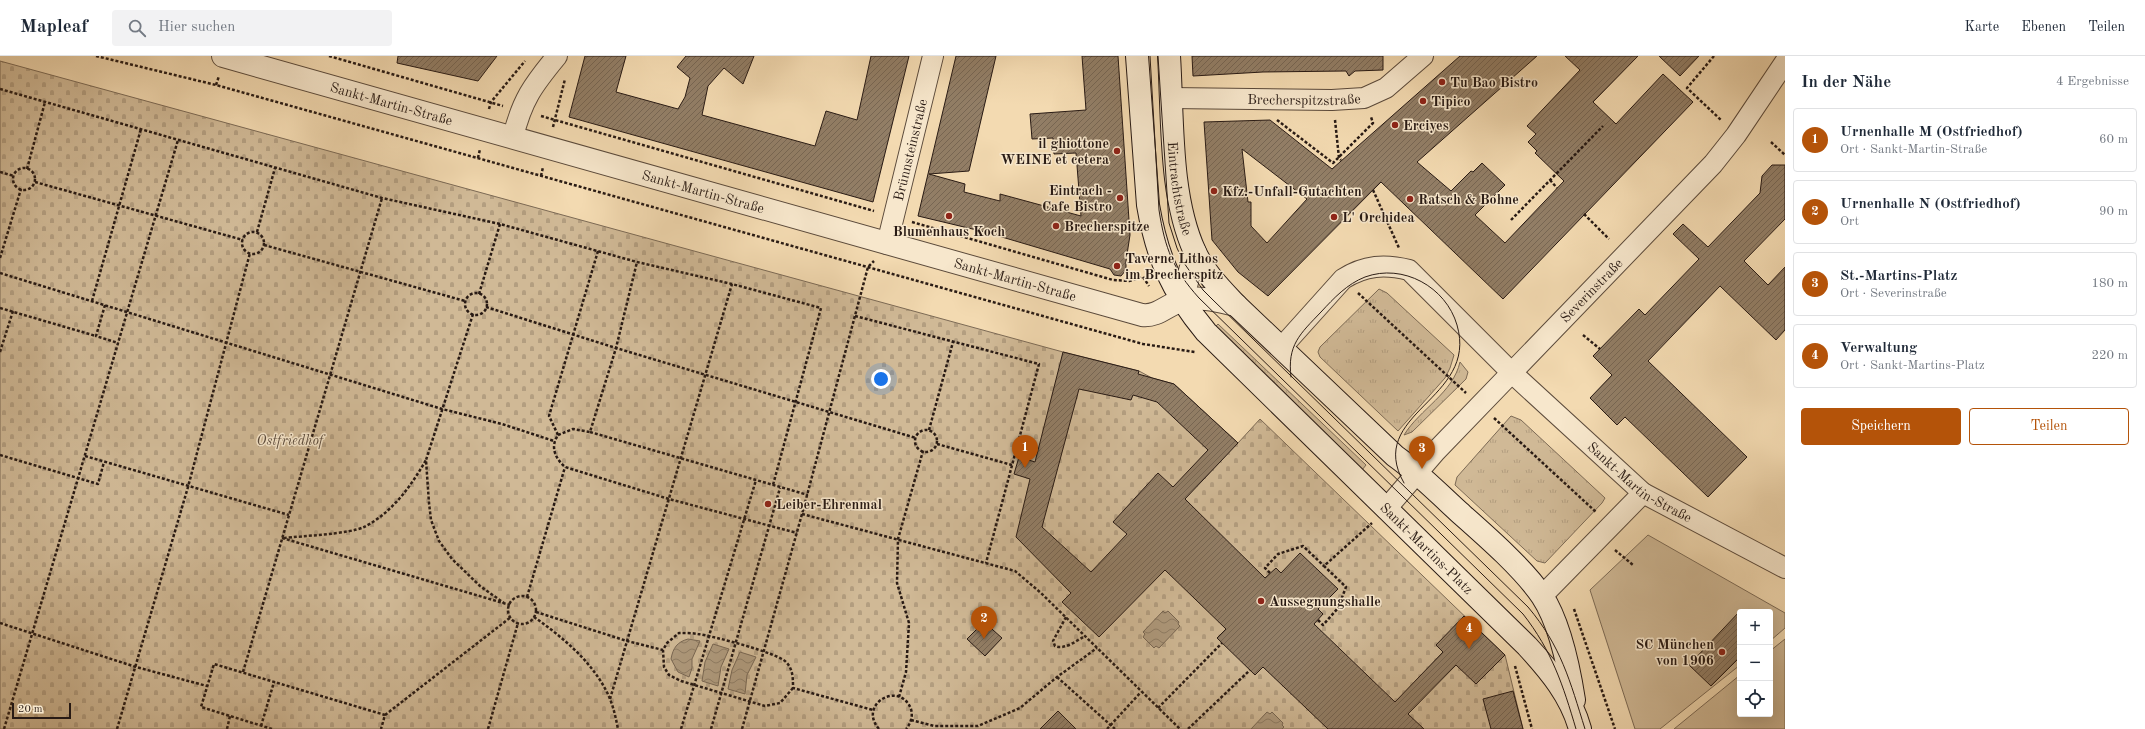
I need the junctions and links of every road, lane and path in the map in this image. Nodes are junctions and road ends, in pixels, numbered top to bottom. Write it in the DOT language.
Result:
graph roads {
  1 [pos="96,56"];
  2 [pos="329,56"];
  3 [pos="529,56"];
  4 [pos="557,56"];
  5 [pos="933,56"];
  6 [pos="1137,56"];
  7 [pos="1169,56"];
  8 [pos="1423,56"];
  9 [pos="1714,56"];
  10 [pos="235,57"];
  11 [pos="1785,62"];
  12 [pos="565,77"];
  13 [pos="0,89"];
  14 [pos="1171,98"];
  15 [pos="1364,98"];
  16 [pos="1332,100"];
  17 [pos="45,102"];
  18 [pos="491,102"];
  19 [pos="520,110"];
  20 [pos="1272,116"];
  21 [pos="555,120"];
  22 [pos="1721,120"];
  23 [pos="1603,126"];
  24 [pos="141,129"];
  25 [pos="513,137"];
  26 [pos="178,140"];
  27 [pos="1771,142"];
  28 [pos="548,147"];
  29 [pos="1785,155"];
  30 [pos="1340,159"];
  31 [pos="275,168"];
  32 [pos="27,169"];
  33 [pos="0,172"];
  34 [pos="14,176"];
  35 [pos="541,176"];
  36 [pos="1550,180"];
  37 [pos="35,182"];
  38 [pos="1557,188"];
  39 [pos="21,189"];
  40 [pos="1373,190"];
  41 [pos="382,198"];
  42 [pos="119,205"];
  43 [pos="1584,214"];
  44 [pos="156,215"];
  45 [pos="894,217"];
  46 [pos="1511,220"];
  47 [pos="500,224"];
  48 [pos="257,232"];
  49 [pos="1609,239"];
  50 [pos="242,240"];
  51 [pos="887,244"];
  52 [pos="264,246"];
  53 [pos="598,251"];
  54 [pos="1195,252"];
  55 [pos="250,253"];
  56 [pos="0,258"];
  57 [pos="637,262"];
  58 [pos="868,267"];
  59 [pos="1409,270"];
  60 [pos="360,272"];
  61 [pos="0,273"];
  62 [pos="1142,277"];
  63 [pos="732,284"];
  64 [pos="479,294"];
  65 [pos="92,301"];
  66 [pos="465,301"];
  67 [pos="1182,301"];
  68 [pos="105,305"];
  69 [pos="1236,305"];
  70 [pos="486,307"];
  71 [pos="0,308"];
  72 [pos="13,312"];
  73 [pos="127,312"];
  74 [pos="473,314"];
  75 [pos="856,316"];
  76 [pos="574,335"];
  77 [pos="1583,335"];
  78 [pos="96,336"];
  79 [pos="226,342"];
  80 [pos="953,342"];
  81 [pos="118,343"];
  82 [pos="616,348"];
  83 [pos="1281,348"];
  84 [pos="1600,349"];
  85 [pos="0,352"];
  86 [pos="1199,352"];
  87 [pos="1512,372"];
  88 [pos="330,374"];
  89 [pos="704,374"];
  90 [pos="795,403"];
  91 [pos="442,409"];
  92 [pos="830,413"];
  93 [pos="930,430"];
  94 [pos="590,432"];
  95 [pos="558,436"];
  96 [pos="916,438"];
  97 [pos="554,441"];
  98 [pos="937,444"];
  99 [pos="923,451"];
  100 [pos="0,455"];
  101 [pos="84,456"];
  102 [pos="679,458"];
  103 [pos="426,460"];
  104 [pos="104,462"];
  105 [pos="1012,465"];
  106 [pos="565,467"];
  107 [pos="1418,472"];
  108 [pos="78,478"];
  109 [pos="756,480"];
  110 [pos="773,485"];
  111 [pos="188,487"];
  112 [pos="780,488"];
  113 [pos="1643,493"];
  114 [pos="808,496"];
  115 [pos="669,499"];
  116 [pos="1382,513"];
  117 [pos="802,514"];
  118 [pos="289,515"];
  119 [pos="744,518"];
  120 [pos="770,525"];
  121 [pos="797,533"];
  122 [pos="1601,537"];
  123 [pos="282,538"];
  124 [pos="898,539"];
  125 [pos="986,563"];
  126 [pos="1633,565"];
  127 [pos="1324,566"];
  128 [pos="1785,568"];
  129 [pos="1270,573"];
  130 [pos="1542,596"];
  131 [pos="527,598"];
  132 [pos="504,604"];
  133 [pos="510,605"];
  134 [pos="536,612"];
  135 [pos="1577,613"];
  136 [pos="511,617"];
  137 [pos="534,617"];
  138 [pos="1066,617"];
  139 [pos="1318,620"];
  140 [pos="0,623"];
  141 [pos="518,624"];
  142 [pos="32,633"];
  143 [pos="1085,636"];
  144 [pos="709,637"];
  145 [pos="627,642"];
  146 [pos="1222,643"];
  147 [pos="737,644"];
  148 [pos="1097,648"];
  149 [pos="663,650"];
  150 [pos="764,652"];
  151 [pos="1514,661"];
  152 [pos="136,667"];
  153 [pos="1250,670"];
  154 [pos="243,672"];
  155 [pos="1057,677"];
  156 [pos="274,682"];
  157 [pos="694,685"];
  158 [pos="207,686"];
  159 [pos="793,688"];
  160 [pos="1141,692"];
  161 [pos="722,693"];
  162 [pos="899,697"];
  163 [pos="610,699"];
  164 [pos="750,701"];
  165 [pos="1158,708"];
  166 [pos="873,710"];
  167 [pos="385,715"];
  168 [pos="230,716"];
  169 [pos="911,720"];
  170 [pos="1578,722"];
  171 [pos="1111,725"];
  172 [pos="261,726"];
  173 [pos="4,729"];
  174 [pos="117,729"];
  175 [pos="227,729"];
  176 [pos="272,729"];
  177 [pos="381,729"];
  178 [pos="488,729"];
  179 [pos="618,729"];
  180 [pos="681,729"];
  181 [pos="711,729"];
  182 [pos="742,729"];
  183 [pos="879,729"];
  184 [pos="906,729"];
  185 [pos="1107,729"];
  186 [pos="1115,729"];
  187 [pos="1180,729"];
  188 [pos="1188,729"];
  189 [pos="1532,729"];
  190 [pos="1615,729"];
  1 -- 35 [label="path"];
  2 -- 18 [label="path"];
  3 -- 18 [label="path"];
  4 -- 19 [label="street"];
  5 -- 45 [label="street, Brünnsteinstraße"];
  6 -- 67 [label="main road"];
  7 -- 14 [label="main road, Eintrachtstraße"];
  8 -- 15 [label="street, Brecherspitzstraße"];
  9 -- 22 [label="path"];
  10 -- 25 [label="main road, Sankt-Martin-Straße"];
  11 -- 87 [label="street, Severinstraße"];
  12 -- 21 [label="path"];
  13 -- 17 [label="path"];
  14 -- 16 [label="street, Brecherspitzstraße"];
  14 -- 54 [label="main road, Eintrachtstraße"];
  15 -- 16 [label="street, Brecherspitzstraße"];
  15 -- 30 [label="path"];
  16 -- 30 [label="path"];
  17 -- 24 [label="path"];
  17 -- 32 [label="path"];
  18 -- 19 [label="path"];
  19 -- 21 [label="path"];
  19 -- 25 [label="street"];
  20 -- 30 [label="path"];
  21 -- 28 [label="path"];
  21 -- 45 [label="path"];
  23 -- 36 [label="path"];
  24 -- 26 [label="path"];
  24 -- 42 [label="path"];
  25 -- 28 [label="main road, Sankt-Martin-Straße"];
  26 -- 31 [label="path"];
  26 -- 44 [label="path"];
  27 -- 29 [label="path"];
  28 -- 35 [label="path"];
  28 -- 51 [label="main road, Sankt-Martin-Straße"];
  31 -- 41 [label="path"];
  31 -- 48 [label="path"];
  32 -- 34 [label="path"];
  32 -- 37 [label="path"];
  33 -- 34 [label="path"];
  34 -- 39 [label="path"];
  35 -- 58 [label="path"];
  36 -- 38 [label="path"];
  36 -- 46 [label="path"];
  37 -- 39 [label="path"];
  37 -- 42 [label="path"];
  39 -- 56 [label="path"];
  40 -- 59 [label="path"];
  41 -- 47 [label="path"];
  41 -- 60 [label="path"];
  42 -- 44 [label="path"];
  42 -- 65 [label="path"];
  43 -- 49 [label="path"];
  44 -- 50 [label="path"];
  44 -- 73 [label="path"];
  45 -- 51 [label="street, Brünnsteinstraße"];
  45 -- 62 [label="path"];
  47 -- 53 [label="path"];
  47 -- 64 [label="path"];
  48 -- 50 [label="path"];
  48 -- 52 [label="path"];
  50 -- 55 [label="path"];
  51 -- 67 [label="main road, Sankt-Martin-Straße"];
  52 -- 55 [label="path"];
  52 -- 60 [label="path"];
  53 -- 57 [label="path"];
  53 -- 76 [label="path"];
  54 -- 67 [label="main road"];
  54 -- 69 [label="main road, Eintrachtstraße"];
  55 -- 79 [label="path"];
  57 -- 63 [label="path"];
  57 -- 82 [label="path"];
  58 -- 75 [label="path"];
  58 -- 86 [label="path"];
  59 -- 83 [label="street"];
  59 -- 87 [label="street"];
  60 -- 66 [label="path"];
  60 -- 88 [label="path"];
  61 -- 65 [label="path"];
  63 -- 89 [label="path"];
  63 -- 90 [label="path"];
  64 -- 66 [label="path"];
  64 -- 70 [label="path"];
  65 -- 68 [label="path"];
  66 -- 74 [label="path"];
  67 -- 69 [label="main road, Sankt-Martin-Straße"];
  67 -- 116 [label="main road, Sankt-Martins-Platz"];
  68 -- 73 [label="path"];
  68 -- 78 [label="path"];
  69 -- 83 [label="main road, Sankt-Martins-Platz"];
  70 -- 74 [label="path"];
  70 -- 76 [label="path"];
  71 -- 72 [label="path"];
  72 -- 78 [label="path"];
  72 -- 85 [label="path"];
  73 -- 79 [label="path"];
  73 -- 81 [label="path"];
  74 -- 91 [label="path"];
  75 -- 80 [label="path"];
  75 -- 92 [label="path"];
  76 -- 82 [label="path"];
  76 -- 95 [label="path"];
  77 -- 84 [label="path"];
  78 -- 81 [label="path"];
  79 -- 88 [label="path"];
  79 -- 111 [label="path"];
  80 -- 93 [label="path"];
  80 -- 105 [label="path"];
  81 -- 101 [label="path"];
  82 -- 89 [label="path"];
  82 -- 94 [label="path"];
  83 -- 107 [label="main road, Sankt-Martins-Platz"];
  87 -- 107 [label="street, Severinstraße"];
  87 -- 113 [label="street, Sankt-Martin-Straße"];
  88 -- 91 [label="path"];
  88 -- 118 [label="path"];
  89 -- 90 [label="path"];
  89 -- 102 [label="path"];
  90 -- 92 [label="path"];
  90 -- 110 [label="path"];
  91 -- 97 [label="path"];
  91 -- 103 [label="path"];
  92 -- 96 [label="path"];
  92 -- 114 [label="path"];
  93 -- 96 [label="path"];
  93 -- 98 [label="path"];
  94 -- 95 [label="path"];
  94 -- 102 [label="path"];
  95 -- 97 [label="path"];
  96 -- 99 [label="path"];
  97 -- 106 [label="path"];
  98 -- 99 [label="path"];
  98 -- 105 [label="path"];
  99 -- 124 [label="path"];
  100 -- 108 [label="path"];
  101 -- 104 [label="path"];
  101 -- 108 [label="path"];
  102 -- 109 [label="path"];
  102 -- 115 [label="path"];
  103 -- 123 [label="path"];
  103 -- 132 [label="path"];
  104 -- 108 [label="path"];
  104 -- 111 [label="path"];
  105 -- 125 [label="path"];
  106 -- 115 [label="path"];
  106 -- 131 [label="path"];
  107 -- 116 [label="street, Severinstraße"];
  107 -- 130 [label="main road, Sankt-Martins-Platz"];
  108 -- 142 [label="path"];
  109 -- 110 [label="path"];
  109 -- 119 [label="path"];
  110 -- 112 [label="path"];
  111 -- 118 [label="path"];
  111 -- 152 [label="path"];
  112 -- 114 [label="path"];
  112 -- 120 [label="path"];
  113 -- 122 [label="street"];
  113 -- 128 [label="street, Sankt-Martin-Straße"];
  114 -- 117 [label="path"];
  115 -- 119 [label="path"];
  115 -- 145 [label="path"];
  116 -- 127 [label="path"];
  116 -- 170 [label="main road, Sankt-Martins-Platz"];
  117 -- 121 [label="path"];
  117 -- 124 [label="path"];
  118 -- 123 [label="path"];
  119 -- 120 [label="path"];
  119 -- 144 [label="path"];
  120 -- 121 [label="path"];
  120 -- 147 [label="path"];
  121 -- 150 [label="path"];
  122 -- 126 [label="path"];
  122 -- 130 [label="street"];
  123 -- 132 [label="path"];
  123 -- 154 [label="path"];
  124 -- 125 [label="path"];
  124 -- 162 [label="path"];
  125 -- 138 [label="path"];
  127 -- 129 [label="path"];
  127 -- 139 [label="path"];
  130 -- 170 [label="main road, Sankt-Martins-Platz"];
  131 -- 133 [label="path"];
  131 -- 134 [label="path"];
  132 -- 133 [label="path"];
  133 -- 136 [label="path"];
  134 -- 137 [label="path"];
  134 -- 145 [label="path"];
  135 -- 190 [label="path"];
  136 -- 141 [label="path"];
  136 -- 167 [label="path"];
  137 -- 141 [label="path"];
  137 -- 163 [label="path"];
  138 -- 143 [label="path"];
  138 -- 143 [label="path"];
  140 -- 142 [label="path"];
  141 -- 178 [label="path"];
  142 -- 152 [label="path"];
  142 -- 173 [label="path"];
  143 -- 148 [label="path"];
  144 -- 147 [label="path"];
  144 -- 149 [label="path"];
  144 -- 157 [label="path"];
  145 -- 149 [label="path"];
  145 -- 163 [label="path"];
  146 -- 165 [label="path"];
  147 -- 150 [label="path"];
  147 -- 161 [label="path"];
  148 -- 155 [label="path"];
  148 -- 160 [label="path"];
  149 -- 157 [label="path"];
  150 -- 159 [label="path"];
  150 -- 164 [label="path"];
  151 -- 189 [label="path"];
  152 -- 158 [label="path"];
  152 -- 174 [label="path"];
  153 -- 188 [label="path"];
  154 -- 156 [label="path"];
  154 -- 158 [label="path"];
  155 -- 169 [label="path"];
  155 -- 171 [label="path"];
  156 -- 167 [label="path"];
  156 -- 172 [label="path"];
  157 -- 161 [label="path"];
  157 -- 180 [label="path"];
  158 -- 168 [label="path"];
  159 -- 164 [label="path"];
  159 -- 166 [label="path"];
  160 -- 165 [label="path"];
  160 -- 171 [label="path"];
  161 -- 164 [label="path"];
  161 -- 181 [label="path"];
  162 -- 166 [label="path"];
  162 -- 169 [label="path"];
  163 -- 179 [label="path"];
  164 -- 182 [label="path"];
  165 -- 187 [label="path"];
  166 -- 183 [label="path"];
  167 -- 177 [label="path"];
  168 -- 172 [label="path"];
  168 -- 175 [label="path"];
  169 -- 184 [label="path"];
  171 -- 185 [label="path"];
  171 -- 186 [label="path"];
  172 -- 176 [label="path"];
}
